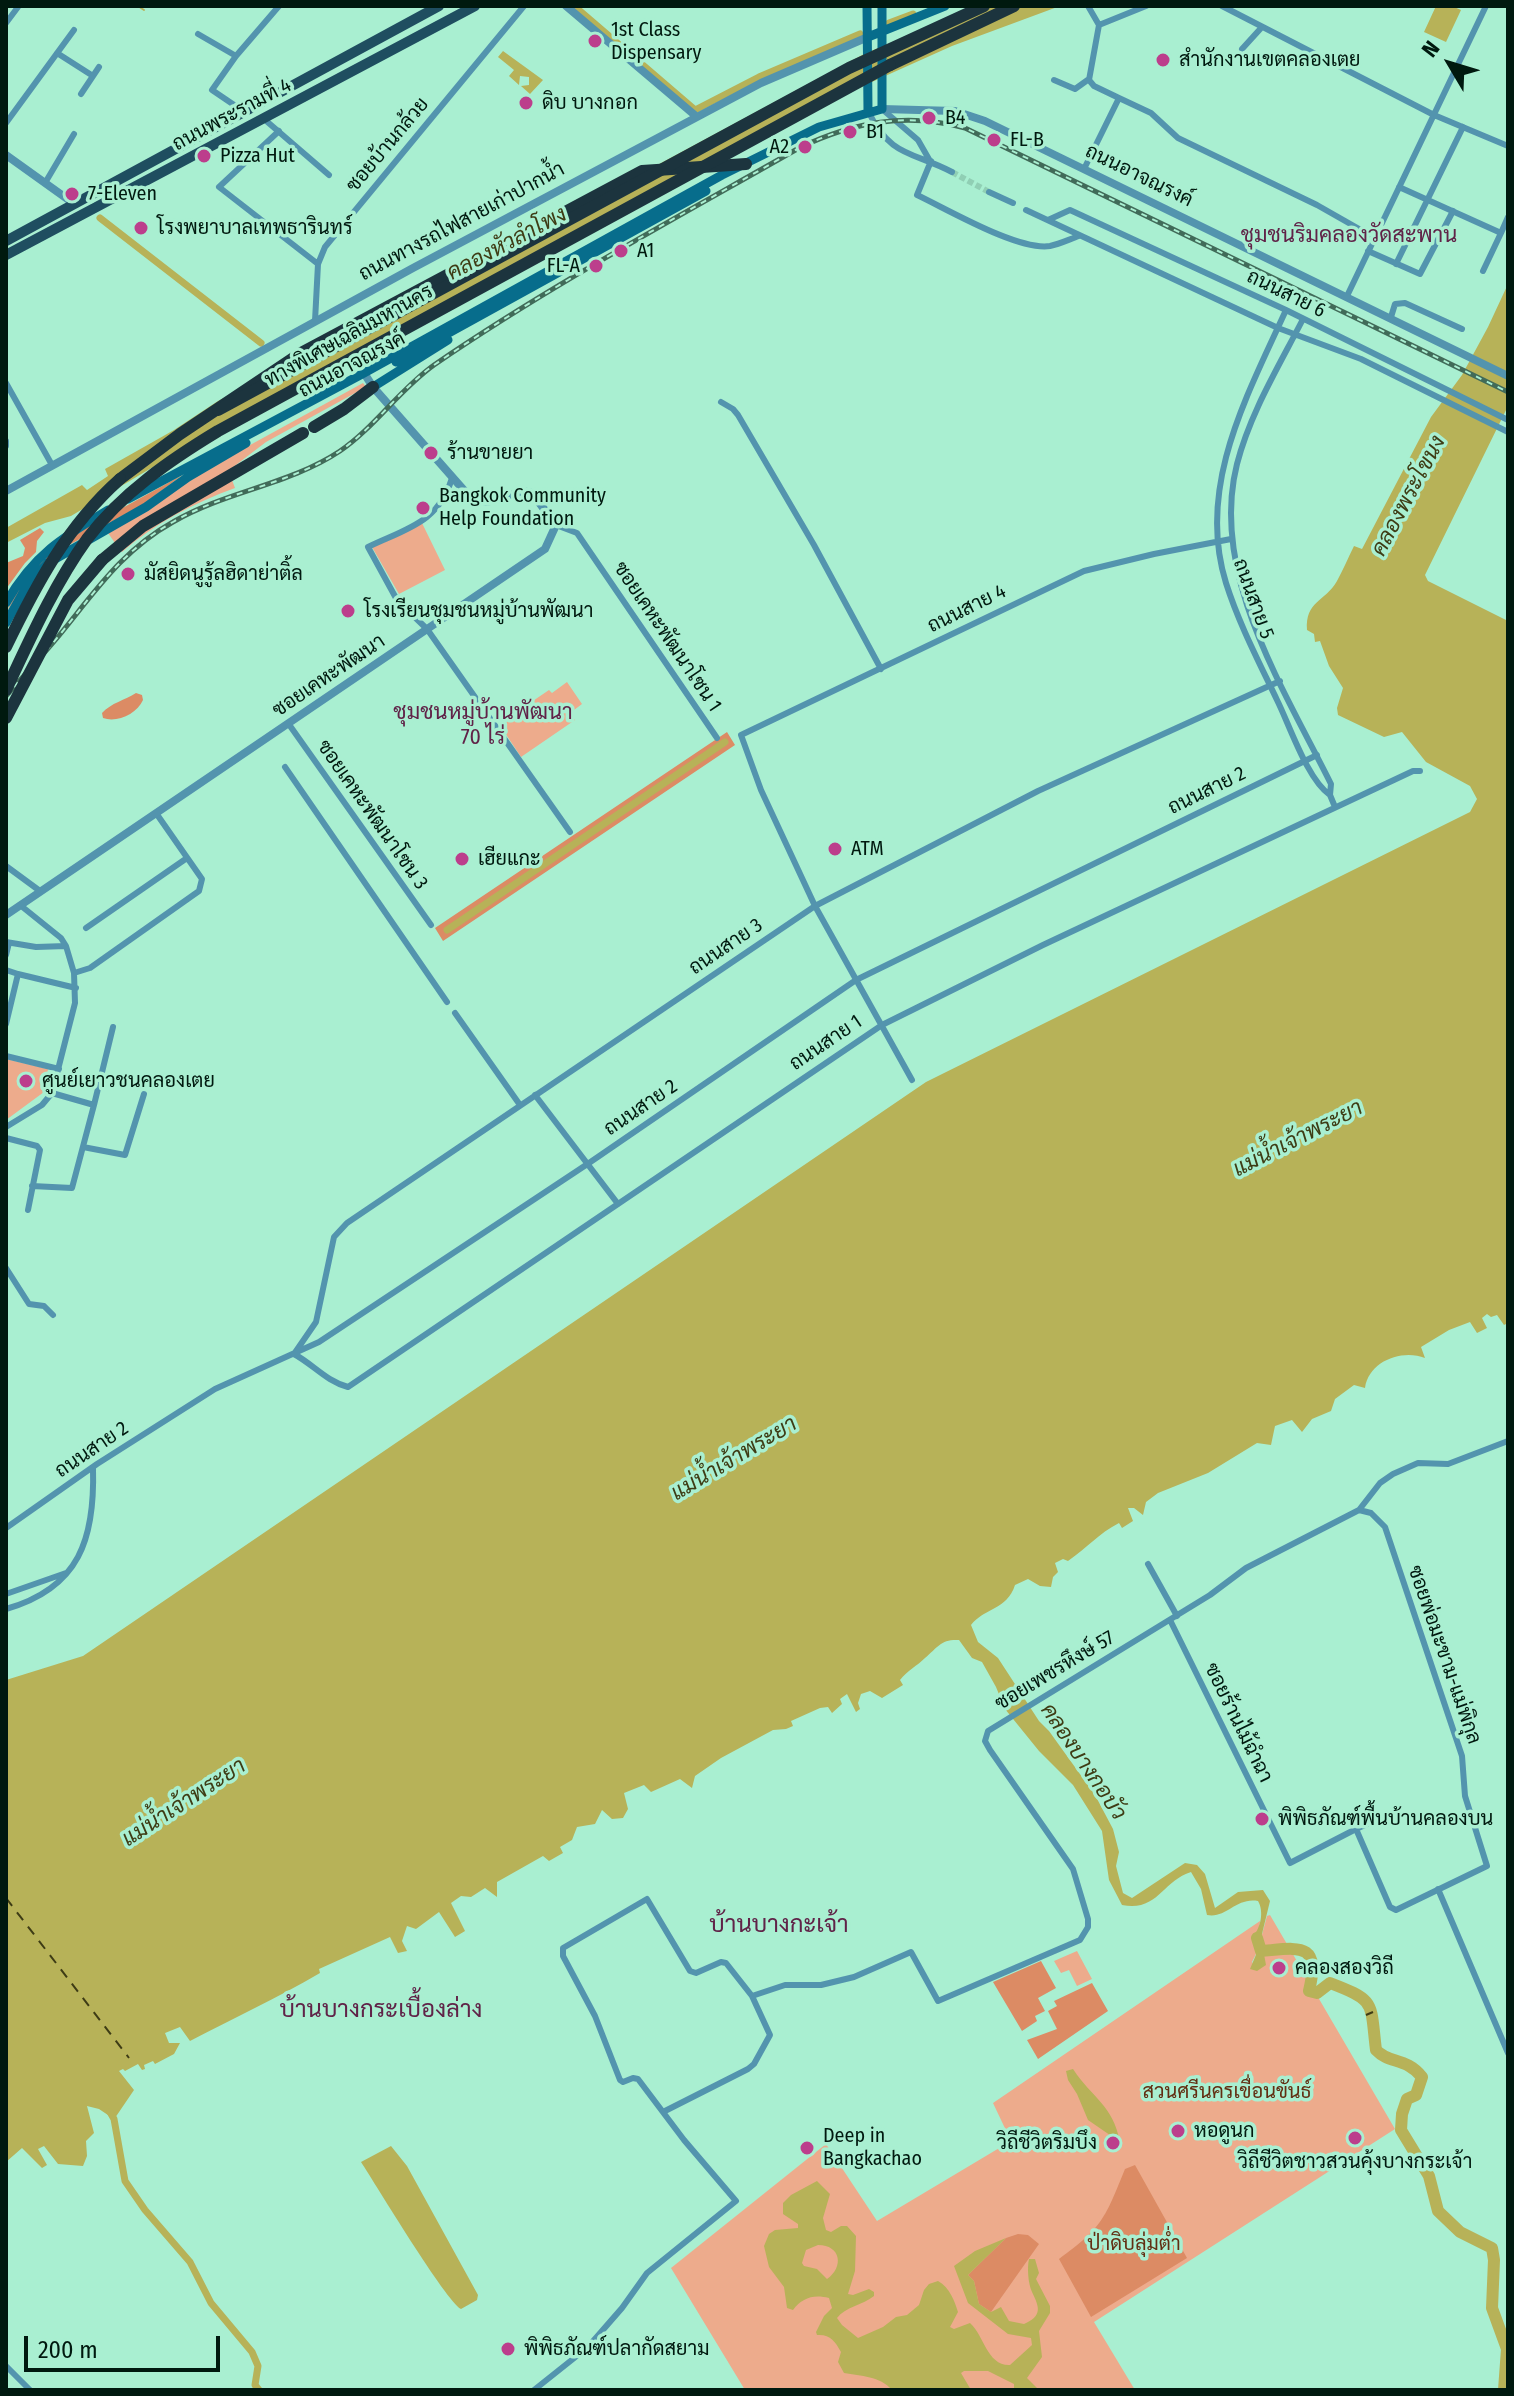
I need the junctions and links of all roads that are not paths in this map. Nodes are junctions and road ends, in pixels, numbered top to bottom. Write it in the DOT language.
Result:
graph roads {
  1 [pos="279,6"];
  2 [pos="439,6"];
  3 [pos="475,6"];
  4 [pos="524,6"];
  5 [pos="566,6"];
  6 [pos="867,6"];
  7 [pos="882,6"];
  8 [pos="945,6"];
  9 [pos="984,6"];
  10 [pos="1014,6"];
  11 [pos="1088,6"];
  12 [pos="1146,6"];
  13 [pos="1222,6"];
  14 [pos="1486,6"];
  15 [pos="18,7"];
  16 [pos="6,23"];
  17 [pos="1099,25"];
  18 [pos="1262,27"];
  19 [pos="74,30"];
  20 [pos="883,32"];
  21 [pos="198,34"];
  22 [pos="868,37"];
  23 [pos="1242,49"];
  24 [pos="57,53"];
  25 [pos="236,56"];
  26 [pos="99,67"];
  27 [pos="93,76"];
  28 [pos="1089,79"];
  29 [pos="1054,80"];
  30 [pos="81,94"];
  31 [pos="1119,98"];
  32 [pos="881,104"];
  33 [pos="868,108"];
  34 [pos="244,112"];
  35 [pos="1434,115"];
  36 [pos="697,117"];
  37 [pos="264,119"];
  38 [pos="6,123"];
  39 [pos="1463,127"];
  40 [pos="279,131"];
  41 [pos="74,134"];
  42 [pos="1508,146"];
  43 [pos="6,155"];
  44 [pos="931,161"];
  45 [pos="744,165"];
  46 [pos="1084,169"];
  47 [pos="952,172"];
  48 [pos="329,175"];
  49 [pos="45,183"];
  50 [pos="1399,187"];
  51 [pos="989,192"];
  52 [pos="1427,200"];
  53 [pos="73,203"];
  54 [pos="1013,203"];
  55 [pos="1026,210"];
  56 [pos="1453,211"];
  57 [pos="1508,217"];
  58 [pos="1048,220"];
  59 [pos="1501,233"];
  60 [pos="1079,236"];
  61 [pos="1375,238"];
  62 [pos="6,241"];
  63 [pos="1368,251"];
  64 [pos="6,255"];
  65 [pos="318,264"];
  66 [pos="1396,264"];
  67 [pos="1483,271"];
  68 [pos="1347,296"];
  69 [pos="1286,310"];
  70 [pos="1391,317"];
  71 [pos="1303,319"];
  72 [pos="315,321"];
  73 [pos="1278,328"];
  74 [pos="1462,329"];
  75 [pos="1295,335"];
  76 [pos="1508,376"];
  77 [pos="368,379"];
  78 [pos="6,383"];
  79 [pos="721,402"];
  80 [pos="218,410"];
  81 [pos="1508,420"];
  82 [pos="1508,432"];
  83 [pos="52,465"];
  84 [pos="452,478"];
  85 [pos="6,491"];
  86 [pos="556,525"];
  87 [pos="1231,539"];
  88 [pos="1218,542"];
  89 [pos="6,603"];
  90 [pos="6,623"];
  91 [pos="427,629"];
  92 [pos="6,647"];
  93 [pos="881,669"];
  94 [pos="1280,681"];
  95 [pos="1271,686"];
  96 [pos="6,690"];
  97 [pos="6,718"];
  98 [pos="288,723"];
  99 [pos="717,738"];
  100 [pos="1317,755"];
  101 [pos="1306,761"];
  102 [pos="285,767"];
  103 [pos="1420,771"];
  104 [pos="1330,795"];
  105 [pos="1335,807"];
  106 [pos="156,813"];
  107 [pos="570,832"];
  108 [pos="187,858"];
  109 [pos="6,866"];
  110 [pos="40,891"];
  111 [pos="20,905"];
  112 [pos="815,906"];
  113 [pos="6,915"];
  114 [pos="431,925"];
  115 [pos="86,928"];
  116 [pos="8,943"];
  117 [pos="66,946"];
  118 [pos="6,955"];
  119 [pos="6,970"];
  120 [pos="74,973"];
  121 [pos="18,974"];
  122 [pos="856,980"];
  123 [pos="76,988"];
  124 [pos="447,1002"];
  125 [pos="455,1013"];
  126 [pos="6,1024"];
  127 [pos="882,1025"];
  128 [pos="113,1027"];
  129 [pos="6,1056"];
  130 [pos="59,1069"];
  131 [pos="912,1080"];
  132 [pos="52,1093"];
  133 [pos="144,1094"];
  134 [pos="535,1095"];
  135 [pos="94,1105"];
  136 [pos="520,1105"];
  137 [pos="6,1127"];
  138 [pos="6,1138"];
  139 [pos="83,1147"];
  140 [pos="589,1163"];
  141 [pos="32,1186"];
  142 [pos="618,1204"];
  143 [pos="28,1210"];
  144 [pos="6,1268"];
  145 [pos="53,1315"];
  146 [pos="294,1354"];
  147 [pos="1508,1441"];
  148 [pos="93,1468"];
  149 [pos="1359,1510"];
  150 [pos="6,1528"];
  151 [pos="1148,1564"];
  152 [pos="69,1571"];
  153 [pos="6,1594"];
  154 [pos="6,1609"];
  155 [pos="1173,1618"];
  156 [pos="1381,1818"];
  157 [pos="1356,1829"];
  158 [pos="1438,1889"];
  159 [pos="752,1996"];
  160 [pos="1508,2053"];
  161 [pos="663,2112"];
  162 [pos="6,2366"];
  163 [pos="30,2390"];
  164 [pos="534,2390"];
  1 -- 25 [label="street"];
  2 -- 34 [label="main road, ถนนพระรามที่ 4"];
  3 -- 37 [label="main road, ถนนพระรามที่ 4"];
  4 -- 65 [label="street, ซอยบ้านกล้วย"];
  5 -- 36 [label="street"];
  6 -- 22 [label="main road"];
  7 -- 20 [label="main road"];
  8 -- 20 [label="main road, ถนนทางรถไฟสายเก่าปากน้ำ"];
  9 -- 80 [label="highway, ทางพิเศษเฉลิมมหานคร, bridge"];
  10 -- 96 [label="highway, ทางพิเศษเฉลิมมหานคร, bridge"];
  11 -- 17 [label="street"];
  12 -- 17 [label="street"];
  13 -- 18 [label="street"];
  14 -- 35 [label="street"];
  15 -- 16 [label="street"];
  17 -- 28 [label="street"];
  18 -- 23 [label="street"];
  18 -- 35 [label="street"];
  19 -- 24 [label="street"];
  20 -- 22 [label="main road, ถนนทางรถไฟสายเก่าปากน้ำ"];
  20 -- 32 [label="main road"];
  21 -- 25 [label="street"];
  22 -- 33 [label="main road"];
  22 -- 36 [label="street, ถนนทางรถไฟสายเก่าปากน้ำ"];
  24 -- 27 [label="street"];
  24 -- 38 [label="street"];
  25 -- 34 [label="street"];
  26 -- 27 [label="street"];
  27 -- 30 [label="street"];
  28 -- 29 [label="street"];
  28 -- 31 [label="street"];
  31 -- 46 [label="street"];
  31 -- 61 [label="street"];
  32 -- 33 [label="main road, ถนนอาจณรงค์"];
  32 -- 44 [label="street"];
  32 -- 46 [label="street, ถนนอาจณรงค์"];
  33 -- 44 [label="street"];
  33 -- 45 [label="main road, ถนนอาจณรงค์"];
  34 -- 37 [label="main road"];
  34 -- 53 [label="main road, ถนนพระรามที่ 4"];
  35 -- 39 [label="street"];
  35 -- 50 [label="street"];
  36 -- 72 [label="street, ถนนทางรถไฟสายเก่าปากน้ำ"];
  37 -- 40 [label="street"];
  37 -- 64 [label="main road, ถนนพระรามที่ 4"];
  39 -- 42 [label="street"];
  39 -- 52 [label="street"];
  40 -- 48 [label="street"];
  40 -- 65 [label="street"];
  41 -- 49 [label="street"];
  43 -- 49 [label="street"];
  44 -- 47 [label="street"];
  44 -- 60 [label="street"];
  45 -- 77 [label="main road, ถนนอาจณรงค์"];
  45 -- 77 [label="main road, ถนนอาจณรงค์"];
  45 -- 80 [label="highway, bridge"];
  46 -- 68 [label="street, ถนนอาจณรงค์"];
  49 -- 53 [label="street"];
  50 -- 52 [label="street"];
  50 -- 61 [label="street"];
  51 -- 54 [label="street"];
  52 -- 56 [label="street"];
  52 -- 66 [label="street"];
  53 -- 62 [label="main road, ถนนพระรามที่ 4"];
  55 -- 58 [label="street, ถนนสาย 6"];
  56 -- 59 [label="street"];
  56 -- 66 [label="street"];
  57 -- 59 [label="street"];
  58 -- 60 [label="street, ถนนสาย 6"];
  58 -- 69 [label="street, ถนนสาย 6"];
  59 -- 67 [label="street"];
  60 -- 73 [label="street, ถนนสาย 6"];
  61 -- 63 [label="street"];
  63 -- 66 [label="street"];
  63 -- 68 [label="street"];
  65 -- 72 [label="street, ซอยบ้านกล้วย"];
  68 -- 70 [label="street, ถนนอาจณรงค์"];
  69 -- 71 [label="street, ถนนสาย 6"];
  69 -- 73 [label="street, ถนนสาย 5"];
  70 -- 74 [label="street"];
  70 -- 76 [label="street, ถนนอาจณรงค์"];
  71 -- 75 [label="street, ถนนสาย 5"];
  71 -- 81 [label="street, ถนนสาย 6"];
  72 -- 83 [label="street, ถนนทางรถไฟสายเก่าปากน้ำ"];
  73 -- 75 [label="street, ถนนสาย 6"];
  73 -- 88 [label="street, ถนนสาย 5"];
  75 -- 82 [label="street, ถนนสาย 6"];
  75 -- 87 [label="street, ถนนสาย 5"];
  77 -- 84 [label="street"];
  77 -- 89 [label="main road, ถนนอาจณรงค์"];
  77 -- 90 [label="main road, ถนนอาจณรงค์"];
  77 -- 97 [label="highway, bridge"];
  78 -- 83 [label="street"];
  79 -- 93 [label="street"];
  80 -- 92 [label="highway, ทางพิเศษเฉลิมมหานคร, bridge"];
  83 -- 85 [label="street, ถนนทางรถไฟสายเก่าปากน้ำ"];
  84 -- 86 [label="street"];
  84 -- 91 [label="street"];
  86 -- 91 [label="street, ซอยเคหะพัฒนา"];
  86 -- 99 [label="street, ซอยเคหะพัฒนาโซน 1"];
  87 -- 88 [label="street, ถนนสาย 4"];
  87 -- 94 [label="street, ถนนสาย 5"];
  88 -- 93 [label="street, ถนนสาย 4"];
  88 -- 95 [label="street, ถนนสาย 5"];
  91 -- 98 [label="street, ซอยเคหะพัฒนา"];
  91 -- 107 [label="street"];
  93 -- 112 [label="street, ถนนสาย 4"];
  94 -- 95 [label="street, ถนนสาย 3"];
  94 -- 100 [label="street, ถนนสาย 5"];
  95 -- 101 [label="street, ถนนสาย 5"];
  95 -- 112 [label="street, ถนนสาย 3"];
  98 -- 106 [label="street, ซอยเคหะพัฒนา"];
  98 -- 114 [label="street, ซอยเคหะพัฒนาโซน 3"];
  100 -- 101 [label="street, ถนนสาย 2"];
  100 -- 104 [label="street, ถนนสาย 5"];
  101 -- 104 [label="street, ถนนสาย 5"];
  101 -- 122 [label="street, ถนนสาย 2"];
  102 -- 124 [label="street"];
  103 -- 105 [label="street, ถนนสาย 1"];
  104 -- 105 [label="street, ถนนสาย 5"];
  105 -- 127 [label="street, ถนนสาย 1"];
  106 -- 108 [label="street"];
  106 -- 110 [label="street, ซอยเคหะพัฒนา"];
  108 -- 115 [label="street"];
  108 -- 120 [label="street"];
  109 -- 110 [label="street"];
  110 -- 111 [label="street, ซอยเคหะพัฒนา"];
  111 -- 113 [label="street, ซอยเคหะพัฒนา"];
  111 -- 117 [label="street"];
  112 -- 122 [label="street"];
  112 -- 134 [label="street, ถนนสาย 3"];
  116 -- 117 [label="street"];
  116 -- 118 [label="street"];
  117 -- 120 [label="street"];
  119 -- 121 [label="street"];
  120 -- 123 [label="street"];
  121 -- 123 [label="street"];
  121 -- 126 [label="street"];
  122 -- 127 [label="street"];
  122 -- 140 [label="street, ถนนสาย 2"];
  123 -- 130 [label="street"];
  125 -- 136 [label="street"];
  127 -- 131 [label="street"];
  127 -- 142 [label="street, ถนนสาย 1"];
  128 -- 135 [label="street"];
  129 -- 130 [label="street"];
  130 -- 132 [label="street"];
  132 -- 135 [label="street"];
  132 -- 137 [label="street"];
  133 -- 139 [label="street"];
  134 -- 136 [label="street, ถนนสาย 3"];
  134 -- 140 [label="street"];
  135 -- 139 [label="street"];
  136 -- 146 [label="street, ถนนสาย 3"];
  138 -- 141 [label="street"];
  139 -- 141 [label="street"];
  140 -- 142 [label="street"];
  140 -- 146 [label="street, ถนนสาย 2"];
  141 -- 143 [label="street"];
  142 -- 146 [label="street, ถนนสาย 1"];
  144 -- 145 [label="street"];
  146 -- 148 [label="street, ถนนสาย 2"];
  147 -- 149 [label="street, ซอยเพชรหึงษ์ 57"];
  148 -- 150 [label="street, ถนนสาย 2"];
  148 -- 152 [label="street"];
  149 -- 155 [label="street, ซอยเพชรหึงษ์ 57"];
  149 -- 158 [label="street, ซอยพ่อมะขาม-แม่พิกุล"];
  151 -- 155 [label="street"];
  152 -- 153 [label="street"];
  152 -- 154 [label="street"];
  155 -- 157 [label="street, ซอยร้านไม้ฉำฉา"];
  155 -- 159 [label="street, ซอยเพชรหึงษ์ 57"];
  156 -- 157 [label="street"];
  157 -- 158 [label="street"];
  158 -- 160 [label="street"];
  159 -- 161 [label="street"];
  159 -- 161 [label="street"];
  161 -- 164 [label="street"];
  162 -- 163 [label="street"];
}
